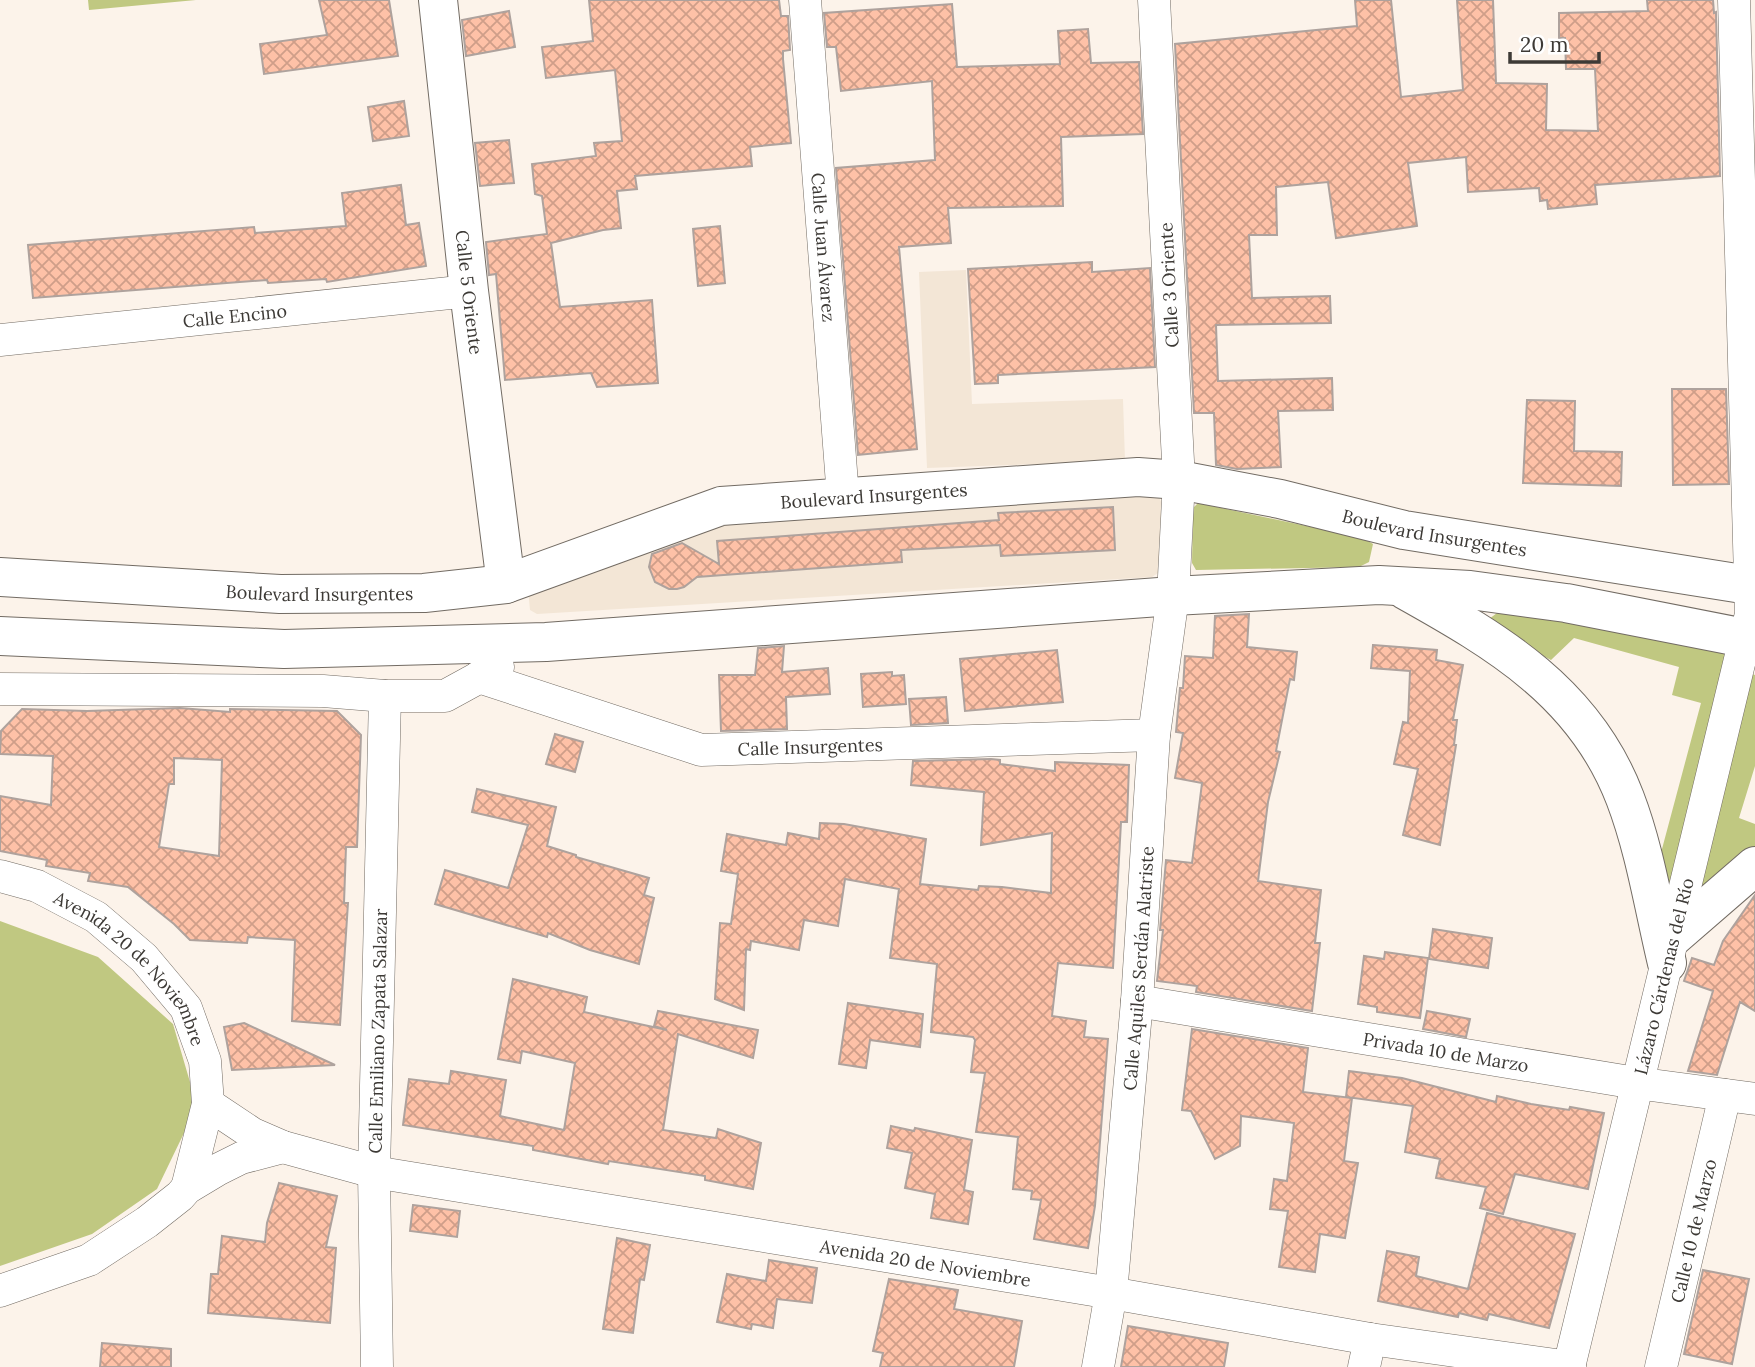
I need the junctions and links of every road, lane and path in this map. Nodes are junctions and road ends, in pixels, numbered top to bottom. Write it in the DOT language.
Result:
graph roads {
  1 [pos="438,0"];
  2 [pos="805,0"];
  3 [pos="1154,0"];
  4 [pos="1734,0"];
  5 [pos="469,291"];
  6 [pos="0,340"];
  7 [pos="1179,480"];
  8 [pos="843,496"];
  9 [pos="1752,511"];
  10 [pos="0,577"];
  11 [pos="1174,583"];
  12 [pos="506,584"];
  13 [pos="1398,585"];
  14 [pos="1753,585"];
  15 [pos="0,636"];
  16 [pos="1750,638"];
  17 [pos="546,642"];
  18 [pos="479,677"];
  19 [pos="0,689"];
  20 [pos="385,696"];
  21 [pos="1154,735"];
  22 [pos="1755,866"];
  23 [pos="0,876"];
  24 [pos="1670,950"];
  25 [pos="1137,1002"];
  26 [pos="1636,1083"];
  27 [pos="1740,1097"];
  28 [pos="208,1104"];
  29 [pos="283,1147"];
  30 [pos="374,1172"];
  31 [pos="187,1188"];
  32 [pos="0,1291"];
  33 [pos="1111,1293"];
  34 [pos="1367,1353"];
  35 [pos="377,1367"];
  36 [pos="1098,1367"];
  37 [pos="1570,1367"];
  38 [pos="1661,1367"];
  1 -- 5 [label="main road, Calle 5 Oriente"];
  2 -- 8 [label="street, Calle Juan Álvarez"];
  3 -- 7 [label="street, Calle 3 Oriente"];
  4 -- 9 [label="street, Lázaro Cárdenas del Río"];
  5 -- 6 [label="street, Calle Encino"];
  5 -- 12 [label="main road, Calle 5 Oriente"];
  7 -- 8 [label="main road, Boulevard Insurgentes"];
  7 -- 11 [label="street, Calle 3 Oriente"];
  7 -- 14 [label="main road, Boulevard Insurgentes"];
  8 -- 12 [label="main road, Boulevard Insurgentes"];
  9 -- 14 [label="street, Lázaro Cárdenas del Río"];
  10 -- 12 [label="main road, Boulevard Insurgentes"];
  11 -- 13 [label="main road"];
  11 -- 17 [label="main road"];
  11 -- 21 [label="street, Calle Aquiles Serdán Alatriste"];
  13 -- 16 [label="main road"];
  13 -- 24 [label="main road"];
  14 -- 16 [label="street, Lázaro Cárdenas del Río"];
  15 -- 17 [label="main road"];
  16 -- 24 [label="street, Lázaro Cárdenas del Río"];
  17 -- 18 [label="street"];
  18 -- 20 [label="street"];
  18 -- 21 [label="street, Calle Insurgentes"];
  19 -- 20 [label="street"];
  20 -- 30 [label="street, Calle Emiliano Zapata Salazar"];
  21 -- 25 [label="street, Calle Aquiles Serdán Alatriste"];
  22 -- 24 [label="main road"];
  23 -- 28 [label="street, Avenida 20 de Noviembre"];
  24 -- 26 [label="street, Lázaro Cárdenas del Río"];
  25 -- 26 [label="street, Privada 10 de Marzo"];
  25 -- 33 [label="street, Calle Aquiles Serdán Alatriste"];
  26 -- 27 [label="street, Privada 10 de Marzo"];
  26 -- 37 [label="street, Lázaro Cárdenas del Río"];
  27 -- 38 [label="street, Calle 10 de Marzo"];
  28 -- 29 [label="street, Avenida 20 de Noviembre"];
  28 -- 31 [label="street, Avenida 20 de Noviembre"];
  29 -- 30 [label="street, Avenida 20 de Noviembre"];
  29 -- 31 [label="street"];
  30 -- 33 [label="street, Avenida 20 de Noviembre"];
  30 -- 35 [label="street, Calle Emiliano Zapata Salazar"];
  31 -- 32 [label="street"];
  33 -- 34 [label="street, Avenida 20 de Noviembre"];
  33 -- 36 [label="street, Calle Aquiles Serdán Alatriste"];
  34 -- 37 [label="street, Avenida 20 de Noviembre"];
}
